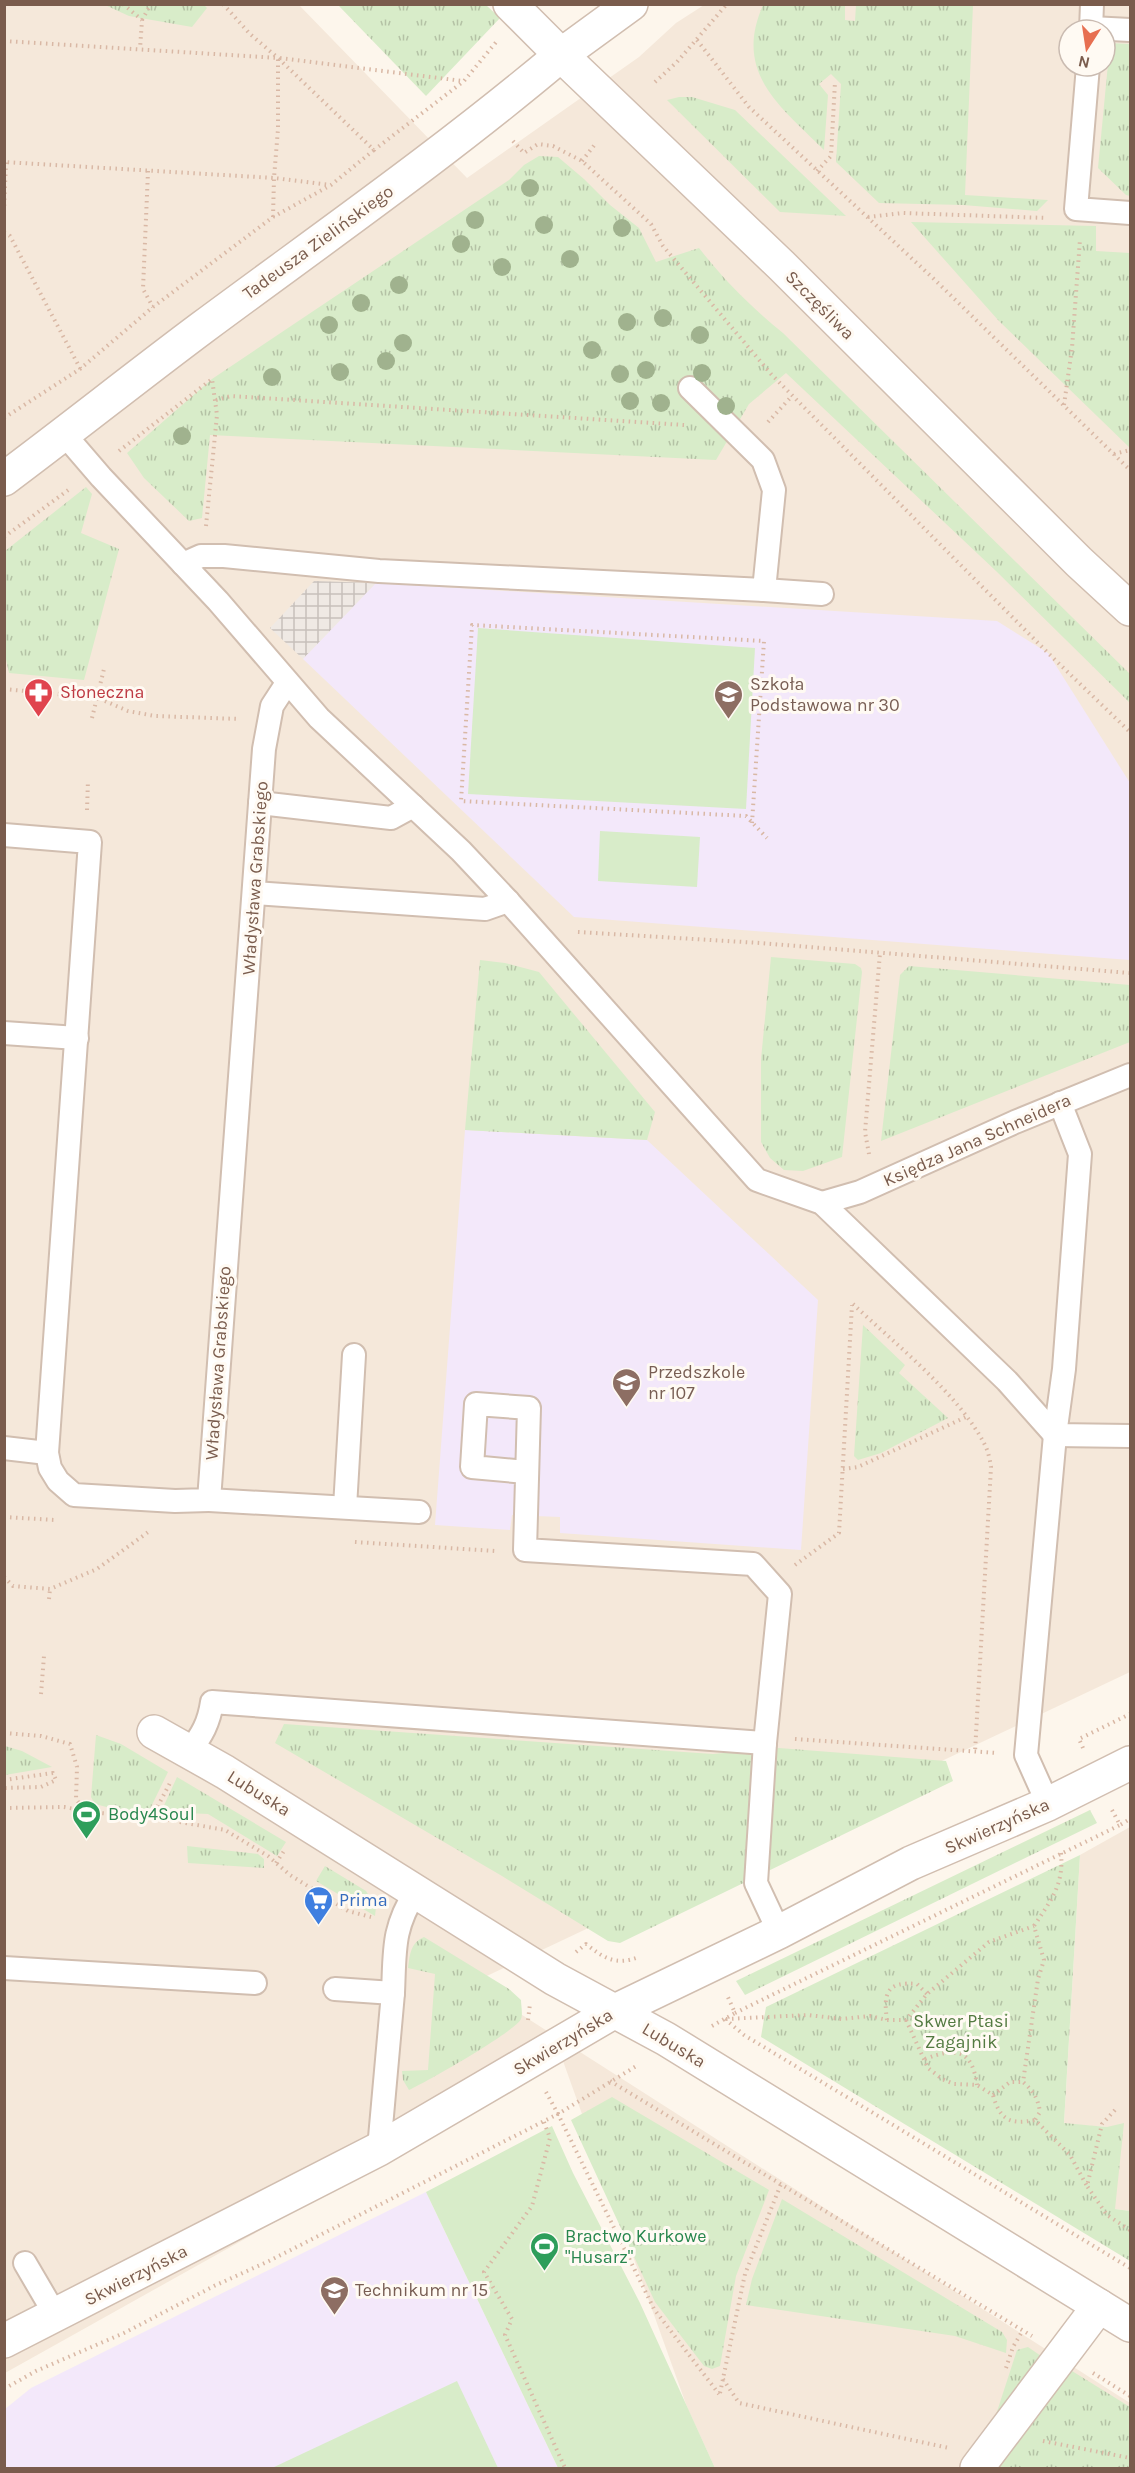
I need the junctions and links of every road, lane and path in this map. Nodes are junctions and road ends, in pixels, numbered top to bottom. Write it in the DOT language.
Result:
graph roads {
  1 [pos="123,4"];
  2 [pos="151,4"];
  3 [pos="223,4"];
  4 [pos="510,4"];
  5 [pos="631,4"];
  6 [pos="727,4"];
  7 [pos="142,20"];
  8 [pos="501,37"];
  9 [pos="697,40"];
  10 [pos="4,41"];
  11 [pos="140,49"];
  12 [pos="561,55"];
  13 [pos="278,58"];
  14 [pos="1087,78"];
  15 [pos="464,81"];
  16 [pos="655,82"];
  17 [pos="835,82"];
  18 [pos="508,136"];
  19 [pos="596,143"];
  20 [pos="375,150"];
  21 [pos="582,161"];
  22 [pos="5,162"];
  23 [pos="148,171"];
  24 [pos="817,171"];
  25 [pos="274,178"];
  26 [pos="330,185"];
  27 [pos="1079,210"];
  28 [pos="4,212"];
  29 [pos="1131,213"];
  30 [pos="273,217"];
  31 [pos="868,218"];
  32 [pos="4,232"];
  33 [pos="153,307"];
  34 [pos="80,369"];
  35 [pos="690,388"];
  36 [pos="792,396"];
  37 [pos="216,400"];
  38 [pos="1064,406"];
  39 [pos="718,414"];
  40 [pos="4,418"];
  41 [pos="130,432"];
  42 [pos="64,434"];
  43 [pos="135,439"];
  44 [pos="748,443"];
  45 [pos="1131,450"];
  46 [pos="1113,454"];
  47 [pos="112,456"];
  48 [pos="1131,470"];
  49 [pos="4,479"];
  50 [pos="74,486"];
  51 [pos="4,537"];
  52 [pos="192,560"];
  53 [pos="764,590"];
  54 [pos="822,594"];
  55 [pos="1130,608"];
  56 [pos="104,669"];
  57 [pos="287,683"];
  58 [pos="4,689"];
  59 [pos="98,698"];
  60 [pos="92,718"];
  61 [pos="268,722"];
  62 [pos="1131,732"];
  63 [pos="88,780"];
  64 [pos="260,804"];
  65 [pos="413,806"];
  66 [pos="87,812"];
  67 [pos="752,823"];
  68 [pos="4,835"];
  69 [pos="766,838"];
  70 [pos="254,893"];
  71 [pos="508,901"];
  72 [pos="575,932"];
  73 [pos="880,952"];
  74 [pos="1131,973"];
  75 [pos="4,1033"];
  76 [pos="77,1038"];
  77 [pos="1131,1075"];
  78 [pos="1060,1103"];
  79 [pos="867,1147"];
  80 [pos="822,1203"];
  81 [pos="354,1355"];
  82 [pos="966,1417"];
  83 [pos="1055,1435"];
  84 [pos="1131,1436"];
  85 [pos="4,1448"];
  86 [pos="47,1453"];
  87 [pos="843,1469"];
  88 [pos="526,1472"];
  89 [pos="208,1500"];
  90 [pos="345,1507"];
  91 [pos="419,1512"];
  92 [pos="158,1525"];
  93 [pos="4,1577"];
  94 [pos="770,1583"];
  95 [pos="4,1586"];
  96 [pos="13,1586"];
  97 [pos="50,1588"];
  98 [pos="49,1599"];
  99 [pos="44,1656"];
  100 [pos="41,1694"];
  101 [pos="1131,1714"];
  102 [pos="154,1732"];
  103 [pos="4,1733"];
  104 [pos="765,1743"];
  105 [pos="189,1752"];
  106 [pos="975,1752"];
  107 [pos="1085,1752"];
  108 [pos="1026,1755"];
  109 [pos="1131,1763"];
  110 [pos="4,1780"];
  111 [pos="4,1788"];
  112 [pos="1108,1800"];
  113 [pos="1048,1804"];
  114 [pos="4,1808"];
  115 [pos="86,1812"];
  116 [pos="1131,1819"];
  117 [pos="1120,1825"];
  118 [pos="1060,1853"];
  119 [pos="416,1891"];
  120 [pos="399,1924"];
  121 [pos="1034,1926"];
  122 [pos="779,1932"];
  123 [pos="573,1954"];
  124 [pos="644,1955"];
  125 [pos="4,1968"];
  126 [pos="255,1983"];
  127 [pos="723,1988"];
  128 [pos="336,1989"];
  129 [pos="393,1993"];
  130 [pos="927,1994"];
  131 [pos="528,1996"];
  132 [pos="615,2011"];
  133 [pos="735,2013"];
  134 [pos="725,2019"];
  135 [pos="887,2020"];
  136 [pos="906,2020"];
  137 [pos="523,2026"];
  138 [pos="706,2029"];
  139 [pos="925,2059"];
  140 [pos="640,2064"];
  141 [pos="610,2081"];
  142 [pos="1023,2082"];
  143 [pos="977,2085"];
  144 [pos="543,2086"];
  145 [pos="993,2095"];
  146 [pos="1114,2110"];
  147 [pos="558,2114"];
  148 [pos="1035,2120"];
  149 [pos="544,2122"];
  150 [pos="379,2149"];
  151 [pos="781,2184"];
  152 [pos="1087,2186"];
  153 [pos="1131,2230"];
  154 [pos="25,2263"];
  155 [pos="1131,2268"];
  156 [pos="1099,2306"];
  157 [pos="56,2316"];
  158 [pos="1131,2325"];
  159 [pos="1023,2330"];
  160 [pos="4,2341"];
  161 [pos="1061,2354"];
  162 [pos="1005,2369"];
  163 [pos="723,2379"];
  164 [pos="4,2389"];
  165 [pos="1131,2396"];
  166 [pos="1003,2432"];
  167 [pos="1131,2458"];
  168 [pos="967,2459"];
  169 [pos="565,2469"];
  1 -- 7 [label="path"];
  2 -- 7 [label="path"];
  3 -- 13 [label="path"];
  4 -- 12 [label="street, Szczęśliwa"];
  5 -- 12 [label="street, Tadeusza Zielińskiego"];
  6 -- 9 [label="path"];
  7 -- 11 [label="path"];
  8 -- 15 [label="path"];
  9 -- 16 [label="path"];
  9 -- 24 [label="path"];
  10 -- 11 [label="path"];
  11 -- 13 [label="path"];
  12 -- 42 [label="street, Tadeusza Zielińskiego"];
  12 -- 55 [label="street, Szczęśliwa"];
  13 -- 15 [label="path"];
  13 -- 20 [label="path"];
  13 -- 25 [label="path"];
  14 -- 27 [label="lane"];
  15 -- 20 [label="path"];
  17 -- 24 [label="path"];
  18 -- 21 [label="path"];
  19 -- 21 [label="path"];
  20 -- 26 [label="path"];
  21 -- 36 [label="path"];
  22 -- 23 [label="path"];
  22 -- 28 [label="path"];
  23 -- 25 [label="path"];
  23 -- 33 [label="path"];
  24 -- 31 [label="path"];
  25 -- 26 [label="path"];
  25 -- 30 [label="path"];
  26 -- 30 [label="path"];
  27 -- 29 [label="lane"];
  27 -- 31 [label="path"];
  27 -- 38 [label="path"];
  30 -- 33 [label="path"];
  31 -- 38 [label="path"];
  32 -- 34 [label="path"];
  33 -- 34 [label="path"];
  34 -- 40 [label="path"];
  35 -- 39 [label="lane"];
  36 -- 44 [label="path"];
  36 -- 62 [label="path"];
  37 -- 39 [label="path"];
  37 -- 43 [label="path"];
  37 -- 52 [label="path"];
  38 -- 46 [label="path"];
  39 -- 44 [label="lane"];
  41 -- 43 [label="path"];
  42 -- 49 [label="street, Tadeusza Zielińskiego"];
  42 -- 52 [label="lane"];
  43 -- 47 [label="path"];
  44 -- 53 [label="lane"];
  45 -- 46 [label="path"];
  46 -- 48 [label="path"];
  50 -- 51 [label="path"];
  52 -- 53 [label="lane"];
  52 -- 57 [label="lane"];
  53 -- 54 [label="lane"];
  56 -- 59 [label="path"];
  57 -- 61 [label="lane, Władysława Grabskiego"];
  57 -- 65 [label="lane"];
  58 -- 59 [label="path"];
  59 -- 60 [label="path"];
  59 -- 61 [label="path"];
  61 -- 64 [label="lane, Władysława Grabskiego"];
  63 -- 66 [label="path"];
  64 -- 65 [label="lane"];
  64 -- 70 [label="lane, Władysława Grabskiego"];
  65 -- 71 [label="lane"];
  67 -- 67 [label="path"];
  67 -- 69 [label="path"];
  68 -- 76 [label="lane"];
  70 -- 71 [label="lane"];
  70 -- 89 [label="lane, Władysława Grabskiego"];
  71 -- 80 [label="lane"];
  72 -- 73 [label="path"];
  73 -- 74 [label="path"];
  73 -- 79 [label="path"];
  75 -- 76 [label="lane"];
  76 -- 86 [label="lane"];
  77 -- 78 [label="lane, Księdza Jana Schneidera"];
  78 -- 80 [label="lane, Księdza Jana Schneidera"];
  78 -- 83 [label="lane"];
  80 -- 83 [label="lane"];
  81 -- 90 [label="lane"];
  82 -- 87 [label="path"];
  82 -- 87 [label="path"];
  82 -- 106 [label="path"];
  83 -- 84 [label="lane"];
  83 -- 108 [label="lane"];
  85 -- 86 [label="lane"];
  86 -- 89 [label="lane"];
  87 -- 94 [label="path"];
  88 -- 94 [label="lane"];
  89 -- 90 [label="lane"];
  90 -- 91 [label="lane"];
  92 -- 97 [label="path"];
  93 -- 96 [label="path"];
  94 -- 104 [label="lane"];
  95 -- 96 [label="path"];
  96 -- 97 [label="path"];
  97 -- 98 [label="path"];
  99 -- 100 [label="path"];
  101 -- 107 [label="path"];
  102 -- 105 [label="street, Lubuska"];
  103 -- 115 [label="path"];
  104 -- 105 [label="lane"];
  104 -- 106 [label="path"];
  104 -- 122 [label="lane"];
  105 -- 119 [label="street, Lubuska"];
  106 -- 108 [label="path"];
  108 -- 113 [label="lane"];
  109 -- 113 [label="street, Skwierzyńska"];
  110 -- 111 [label="path"];
  112 -- 117 [label="path"];
  113 -- 122 [label="street, Skwierzyńska"];
  114 -- 115 [label="path"];
  115 -- 120 [label="path"];
  116 -- 117 [label="path"];
  117 -- 118 [label="path"];
  118 -- 121 [label="path"];
  118 -- 133 [label="path"];
  119 -- 120 [label="lane"];
  119 -- 132 [label="street, Lubuska"];
  120 -- 129 [label="lane"];
  121 -- 130 [label="path"];
  121 -- 142 [label="path"];
  122 -- 132 [label="street, Skwierzyńska"];
  123 -- 124 [label="path"];
  125 -- 126 [label="lane"];
  127 -- 133 [label="path"];
  128 -- 129 [label="lane"];
  129 -- 150 [label="lane"];
  130 -- 135 [label="path"];
  130 -- 136 [label="path"];
  131 -- 137 [label="path"];
  132 -- 150 [label="street, Skwierzyńska"];
  132 -- 156 [label="street, Lubuska"];
  133 -- 134 [label="path"];
  134 -- 135 [label="path"];
  134 -- 138 [label="path"];
  134 -- 155 [label="path"];
  135 -- 136 [label="path"];
  136 -- 139 [label="path"];
  139 -- 143 [label="path"];
  139 -- 143 [label="path"];
  140 -- 141 [label="path"];
  141 -- 147 [label="path"];
  141 -- 151 [label="path"];
  142 -- 145 [label="path"];
  142 -- 148 [label="path"];
  143 -- 145 [label="path"];
  144 -- 147 [label="path"];
  145 -- 148 [label="path"];
  146 -- 152 [label="path"];
  147 -- 149 [label="path"];
  147 -- 163 [label="path"];
  148 -- 152 [label="path"];
  149 -- 164 [label="path"];
  149 -- 169 [label="path"];
  150 -- 157 [label="street, Skwierzyńska"];
  151 -- 159 [label="path"];
  151 -- 163 [label="path"];
  152 -- 153 [label="path"];
  154 -- 157 [label="lane"];
  156 -- 158 [label="street, Lubuska"];
  156 -- 161 [label="street"];
  157 -- 160 [label="street, Skwierzyńska"];
  159 -- 161 [label="path"];
  159 -- 162 [label="path"];
  161 -- 165 [label="path"];
  161 -- 166 [label="street"];
  163 -- 168 [label="path"];
  166 -- 167 [label="path"];
  166 -- 168 [label="street"];
}
